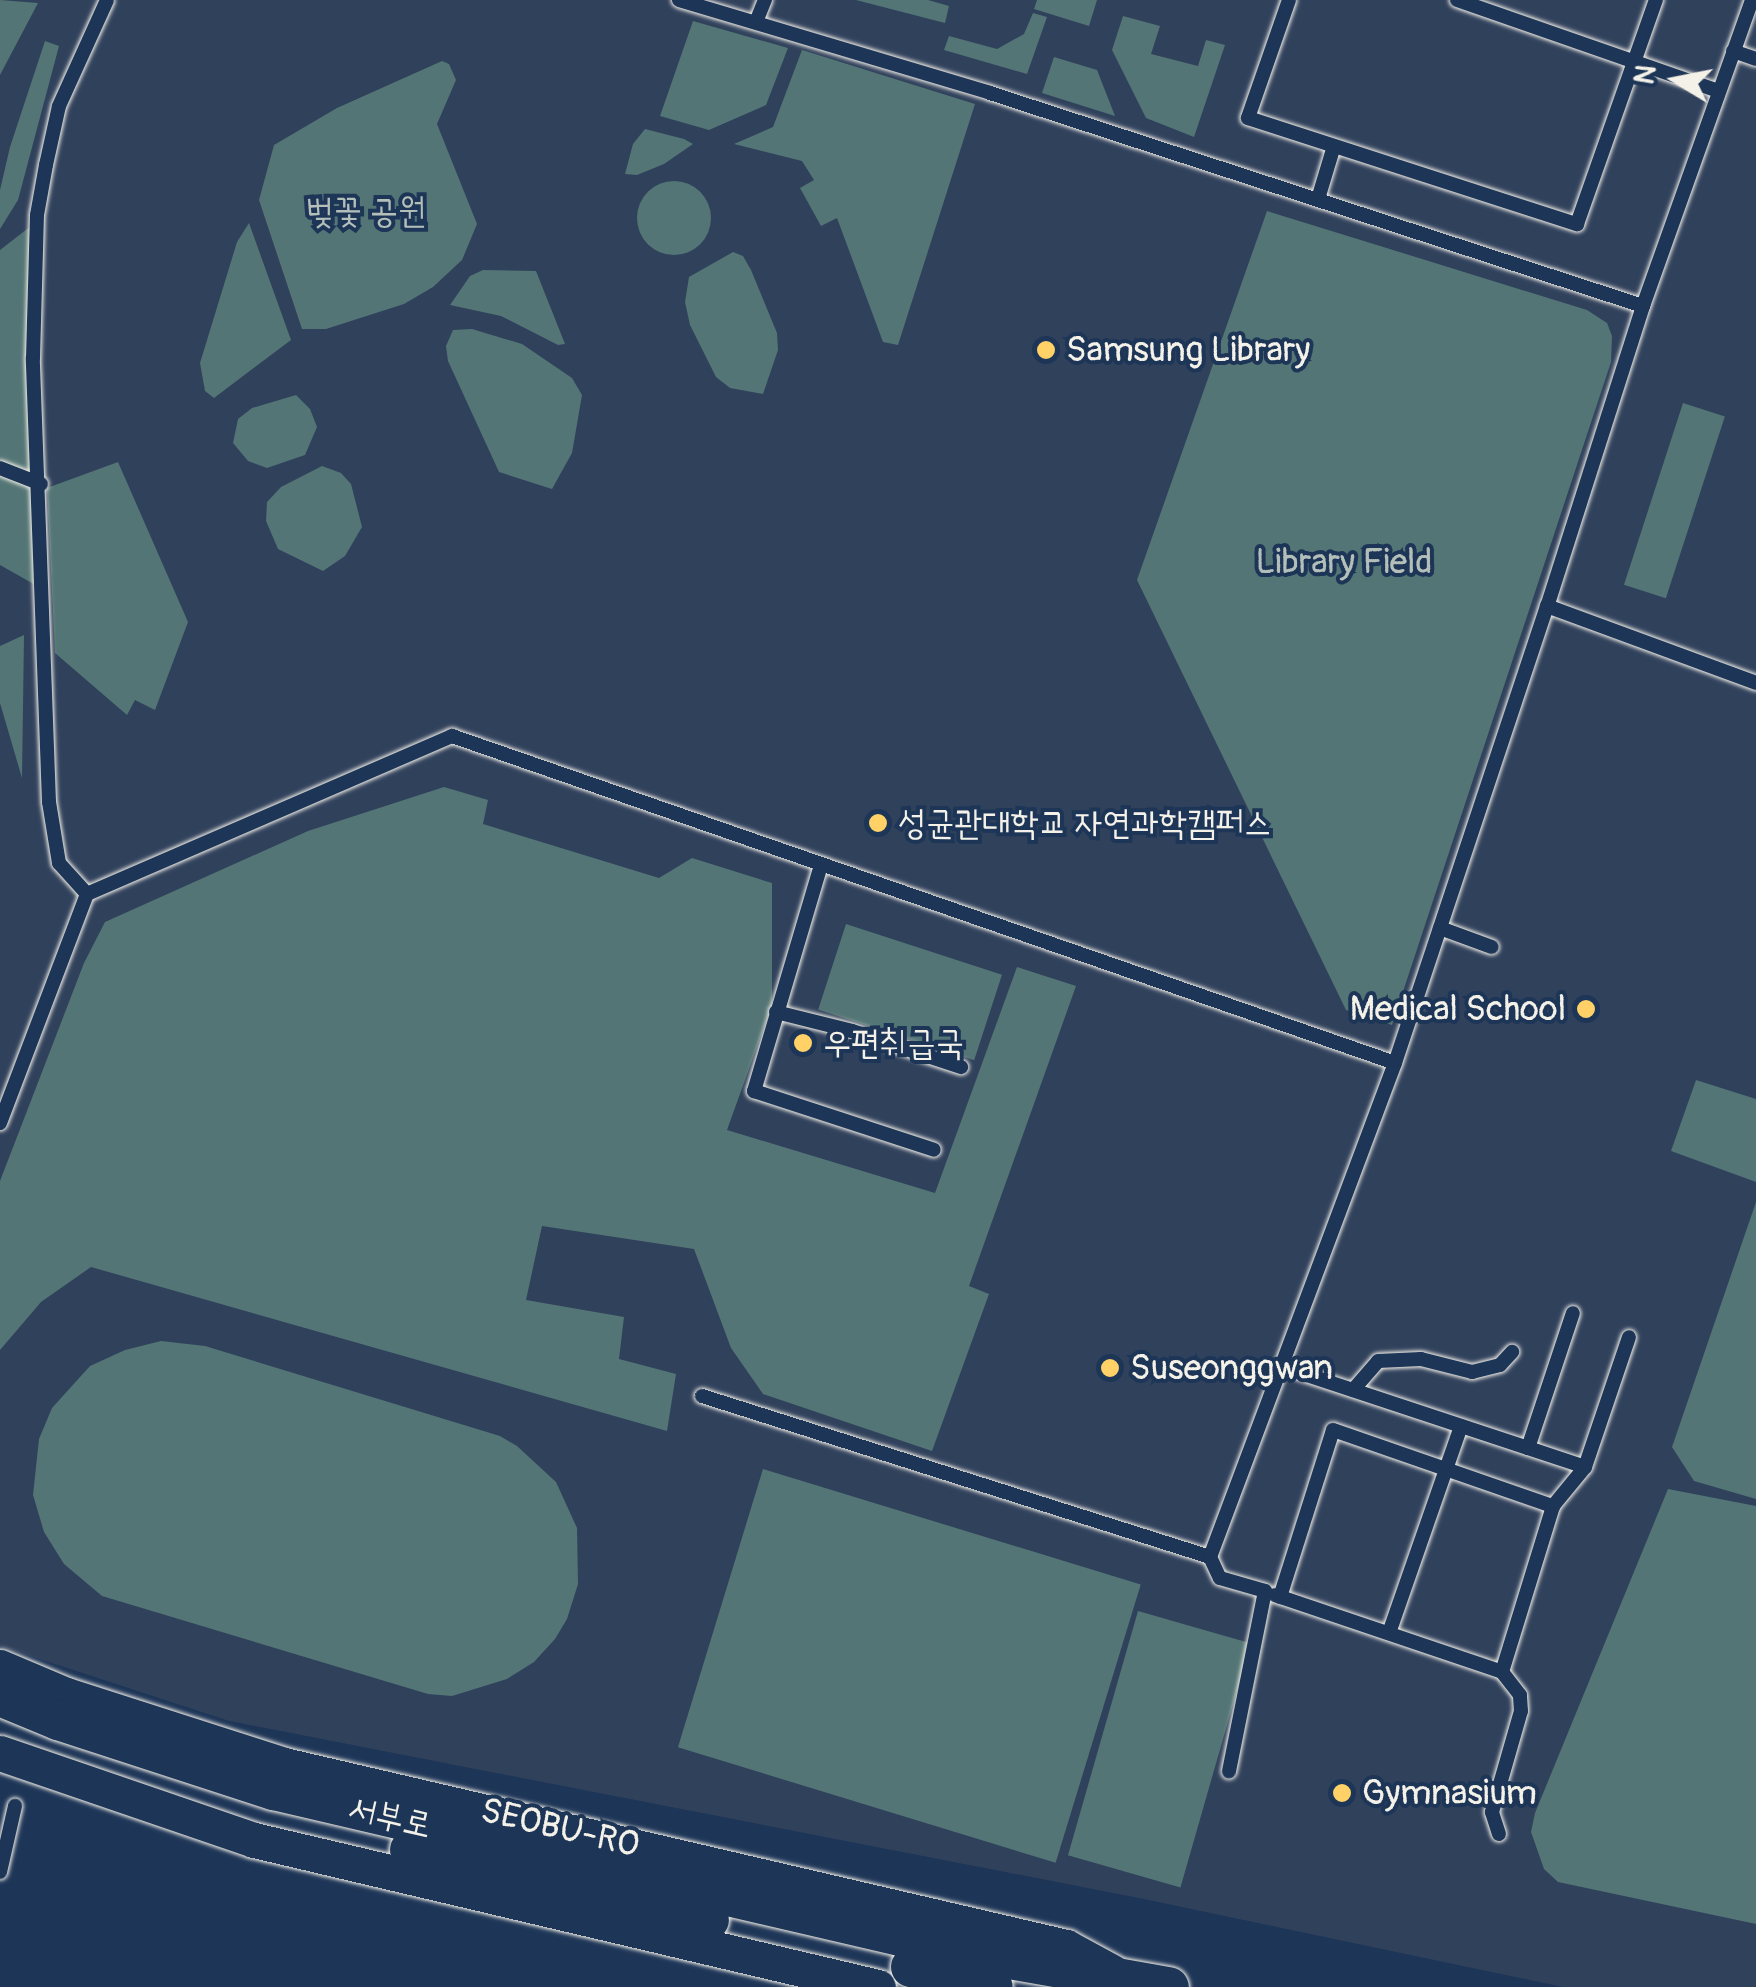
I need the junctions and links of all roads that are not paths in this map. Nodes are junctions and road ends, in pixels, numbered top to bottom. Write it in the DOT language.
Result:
graph roads {
  1 [pos="107,0"];
  2 [pos="679,0"];
  3 [pos="764,0"];
  4 [pos="1289,0"];
  5 [pos="1457,0"];
  6 [pos="1656,0"];
  7 [pos="1752,0"];
  8 [pos="756,22"];
  9 [pos="1733,50"];
  10 [pos="1756,58"];
  11 [pos="1637,60"];
  12 [pos="1719,92"];
  13 [pos="1334,146"];
  14 [pos="1318,198"];
  15 [pos="1643,306"];
  16 [pos="0,468"];
  17 [pos="41,484"];
  18 [pos="1546,606"];
  19 [pos="1756,683"];
  20 [pos="821,865"];
  21 [pos="87,894"];
  22 [pos="1440,928"];
  23 [pos="1492,947"];
  24 [pos="776,1012"];
  25 [pos="1395,1063"];
  26 [pos="961,1066"];
  27 [pos="0,1123"];
  28 [pos="934,1150"];
  29 [pos="1573,1314"];
  30 [pos="1628,1337"];
  31 [pos="1512,1352"];
  32 [pos="1283,1367"];
  33 [pos="1353,1390"];
  34 [pos="702,1396"];
  35 [pos="1461,1426"];
  36 [pos="1528,1448"];
  37 [pos="1443,1466"];
  38 [pos="1584,1467"];
  39 [pos="1553,1506"];
  40 [pos="1210,1556"];
  41 [pos="1264,1592"];
  42 [pos="1280,1597"];
  43 [pos="1388,1634"];
  44 [pos="0,1667"];
  45 [pos="1502,1672"];
  46 [pos="0,1696"];
  47 [pos="0,1724"];
  48 [pos="0,1753"];
  49 [pos="1229,1771"];
  50 [pos="15,1806"];
  51 [pos="1499,1834"];
  52 [pos="0,1872"];
  53 [pos="971,1972"];
  54 [pos="1122,1977"];
  55 [pos="878,1987"];
  56 [pos="1169,1987"];
  1 -- 17 [label="lane"];
  2 -- 8 [label="lane"];
  3 -- 8 [label="lane"];
  4 -- 13 [label="lane"];
  5 -- 11 [label="lane"];
  6 -- 11 [label="lane"];
  7 -- 9 [label="lane"];
  8 -- 14 [label="lane"];
  9 -- 10 [label="lane"];
  9 -- 12 [label="lane"];
  11 -- 12 [label="lane"];
  11 -- 13 [label="lane"];
  12 -- 15 [label="lane"];
  13 -- 14 [label="lane"];
  14 -- 15 [label="lane"];
  15 -- 18 [label="lane"];
  16 -- 17 [label="lane"];
  17 -- 21 [label="lane"];
  18 -- 19 [label="lane"];
  18 -- 22 [label="lane"];
  20 -- 21 [label="lane"];
  20 -- 24 [label="lane"];
  20 -- 25 [label="lane"];
  21 -- 27 [label="lane"];
  22 -- 23 [label="lane"];
  22 -- 25 [label="lane"];
  24 -- 26 [label="lane"];
  24 -- 28 [label="lane"];
  25 -- 32 [label="lane"];
  29 -- 36 [label="lane"];
  30 -- 38 [label="lane"];
  31 -- 33 [label="lane"];
  32 -- 33 [label="lane"];
  32 -- 40 [label="lane"];
  33 -- 35 [label="lane"];
  34 -- 40 [label="lane"];
  35 -- 36 [label="lane"];
  35 -- 37 [label="lane"];
  36 -- 38 [label="lane"];
  37 -- 39 [label="lane"];
  37 -- 42 [label="lane"];
  37 -- 43 [label="lane"];
  38 -- 39 [label="lane"];
  39 -- 45 [label="lane"];
  40 -- 41 [label="lane"];
  41 -- 42 [label="lane"];
  41 -- 49 [label="lane"];
  42 -- 43 [label="lane"];
  43 -- 45 [label="lane"];
  44 -- 54 [label="street, SEOBU-RO"];
  45 -- 51 [label="lane"];
  46 -- 53 [label="main road, 서부로"];
  47 -- 53 [label="main road, 서부로"];
  48 -- 55 [label="street"];
  50 -- 52 [label="lane"];
  53 -- 54 [label="main road, SEOBU-RO"];
  54 -- 56 [label="main road, SEOBU-RO"];
}
